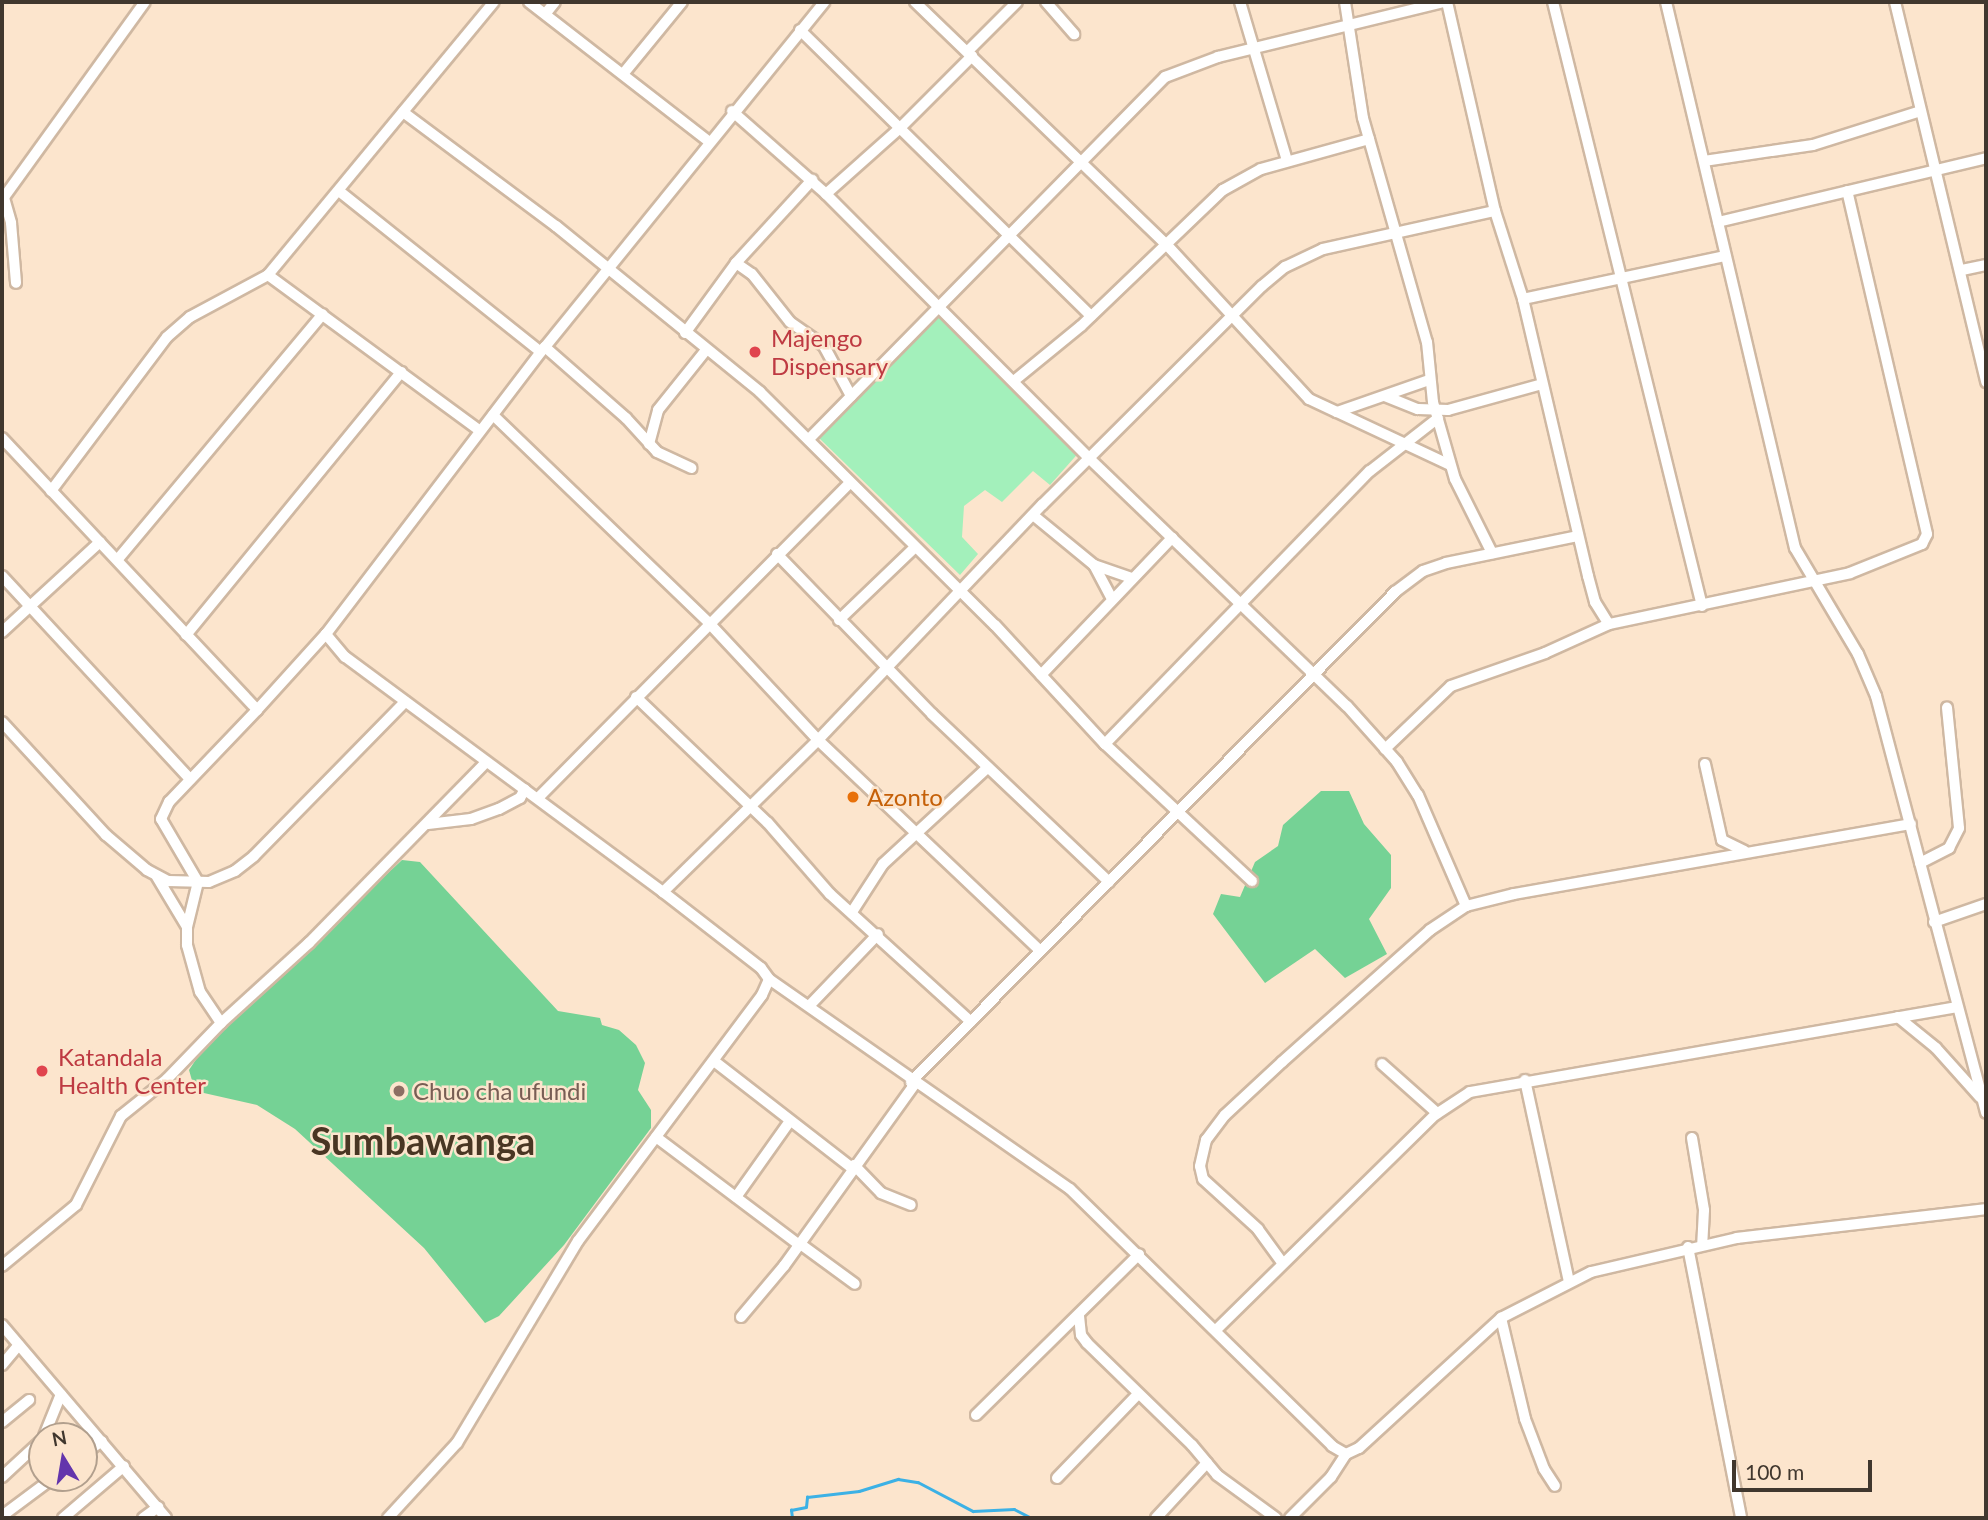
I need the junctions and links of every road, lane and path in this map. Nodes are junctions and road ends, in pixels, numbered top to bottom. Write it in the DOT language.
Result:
graph roads {
  1 [pos="145,2"];
  2 [pos="494,2"];
  3 [pos="529,2"];
  4 [pos="555,2"];
  5 [pos="682,2"];
  6 [pos="824,2"];
  7 [pos="915,2"];
  8 [pos="1017,2"];
  9 [pos="1046,2"];
  10 [pos="1240,2"];
  11 [pos="1345,2"];
  12 [pos="1446,2"];
  13 [pos="1553,2"];
  14 [pos="1666,2"];
  15 [pos="1895,2"];
  16 [pos="546,13"];
  17 [pos="1350,23"];
  18 [pos="800,30"];
  19 [pos="1074,34"];
  20 [pos="1251,49"];
  21 [pos="970,54"];
  22 [pos="623,74"];
  23 [pos="732,110"];
  24 [pos="1921,111"];
  25 [pos="403,112"];
  26 [pos="900,128"];
  27 [pos="1369,139"];
  28 [pos="708,141"];
  29 [pos="1986,158"];
  30 [pos="1287,161"];
  31 [pos="1704,161"];
  32 [pos="1080,162"];
  33 [pos="1936,170"];
  34 [pos="812,180"];
  35 [pos="340,191"];
  36 [pos="1847,191"];
  37 [pos="826,194"];
  38 [pos="3,199"];
  39 [pos="1495,211"];
  40 [pos="1718,222"];
  41 [pos="1397,229"];
  42 [pos="1010,233"];
  43 [pos="1166,244"];
  44 [pos="1725,256"];
  45 [pos="736,263"];
  46 [pos="1986,265"];
  47 [pos="1962,270"];
  48 [pos="606,271"];
  49 [pos="268,275"];
  50 [pos="1620,278"];
  51 [pos="16,283"];
  52 [pos="1523,299"];
  53 [pos="939,305"];
  54 [pos="323,314"];
  55 [pos="1091,316"];
  56 [pos="1234,317"];
  57 [pos="685,333"];
  58 [pos="543,350"];
  59 [pos="706,350"];
  60 [pos="401,372"];
  61 [pos="1015,380"];
  62 [pos="1429,380"];
  63 [pos="1986,382"];
  64 [pos="1539,385"];
  65 [pos="851,396"];
  66 [pos="1385,396"];
  67 [pos="1337,412"];
  68 [pos="1437,414"];
  69 [pos="493,415"];
  70 [pos="480,430"];
  71 [pos="2,438"];
  72 [pos="809,439"];
  73 [pos="1405,443"];
  74 [pos="649,444"];
  75 [pos="1090,459"];
  76 [pos="1450,465"];
  77 [pos="691,468"];
  78 [pos="849,484"];
  79 [pos="51,491"];
  80 [pos="1033,515"];
  81 [pos="1577,536"];
  82 [pos="1172,538"];
  83 [pos="100,542"];
  84 [pos="914,548"];
  85 [pos="1492,553"];
  86 [pos="777,554"];
  87 [pos="118,559"];
  88 [pos="1094,565"];
  89 [pos="2,576"];
  90 [pos="1131,578"];
  91 [pos="1815,582"];
  92 [pos="959,593"];
  93 [pos="1111,597"];
  94 [pos="31,606"];
  95 [pos="1244,606"];
  96 [pos="1702,606"];
  97 [pos="838,620"];
  98 [pos="709,623"];
  99 [pos="1609,624"];
  100 [pos="2,632"];
  101 [pos="326,634"];
  102 [pos="186,635"];
  103 [pos="886,668"];
  104 [pos="1314,674"];
  105 [pos="1041,675"];
  106 [pos="636,697"];
  107 [pos="405,702"];
  108 [pos="1947,708"];
  109 [pos="257,710"];
  110 [pos="2,722"];
  111 [pos="818,740"];
  112 [pos="1105,744"];
  113 [pos="1385,749"];
  114 [pos="486,762"];
  115 [pos="1705,764"];
  116 [pos="987,768"];
  117 [pos="190,779"];
  118 [pos="525,789"];
  119 [pos="538,797"];
  120 [pos="750,808"];
  121 [pos="1175,813"];
  122 [pos="428,824"];
  123 [pos="1911,824"];
  124 [pos="916,832"];
  125 [pos="1745,851"];
  126 [pos="1920,863"];
  127 [pos="156,875"];
  128 [pos="1252,881"];
  129 [pos="198,882"];
  130 [pos="1109,882"];
  131 [pos="663,892"];
  132 [pos="1986,904"];
  133 [pos="1465,906"];
  134 [pos="852,912"];
  135 [pos="1934,922"];
  136 [pos="187,928"];
  137 [pos="878,934"];
  138 [pos="1039,950"];
  139 [pos="769,979"];
  140 [pos="810,1005"];
  141 [pos="1956,1007"];
  142 [pos="1899,1017"];
  143 [pos="971,1022"];
  144 [pos="221,1023"];
  145 [pos="714,1060"];
  146 [pos="1382,1064"];
  147 [pos="1525,1080"];
  148 [pos="913,1083"];
  149 [pos="1982,1098"];
  150 [pos="1437,1113"];
  151 [pos="1986,1113"];
  152 [pos="790,1121"];
  153 [pos="656,1137"];
  154 [pos="1692,1138"];
  155 [pos="853,1166"];
  156 [pos="736,1197"];
  157 [pos="911,1205"];
  158 [pos="1986,1209"];
  159 [pos="798,1243"];
  160 [pos="1702,1244"];
  161 [pos="1688,1247"];
  162 [pos="1139,1254"];
  163 [pos="1281,1261"];
  164 [pos="2,1266"];
  165 [pos="1569,1281"];
  166 [pos="855,1284"];
  167 [pos="1079,1316"];
  168 [pos="741,1317"];
  169 [pos="1501,1318"];
  170 [pos="2,1325"];
  171 [pos="1217,1329"];
  172 [pos="19,1346"];
  173 [pos="2,1365"];
  174 [pos="61,1394"];
  175 [pos="1138,1394"];
  176 [pos="29,1400"];
  177 [pos="976,1415"];
  178 [pos="2,1422"];
  179 [pos="50,1422"];
  180 [pos="102,1441"];
  181 [pos="98,1444"];
  182 [pos="28,1452"];
  183 [pos="1346,1454"];
  184 [pos="1207,1463"];
  185 [pos="124,1466"];
  186 [pos="2,1477"];
  187 [pos="1057,1478"];
  188 [pos="1555,1486"];
  189 [pos="34,1492"];
  190 [pos="158,1507"];
  191 [pos="2,1516"];
  192 [pos="64,1518"];
  193 [pos="144,1518"];
  194 [pos="166,1518"];
  195 [pos="388,1518"];
  196 [pos="1156,1518"];
  197 [pos="1276,1518"];
  198 [pos="1290,1518"];
  199 [pos="1741,1518"];
  1 -- 38 [label="street"];
  2 -- 25 [label="street"];
  3 -- 16 [label="street"];
  4 -- 16 [label="street"];
  5 -- 22 [label="street"];
  6 -- 18 [label="street"];
  7 -- 21 [label="street"];
  8 -- 21 [label="street"];
  9 -- 19 [label="street"];
  10 -- 20 [label="street"];
  11 -- 17 [label="street"];
  12 -- 17 [label="street"];
  12 -- 39 [label="street"];
  13 -- 50 [label="street"];
  14 -- 31 [label="street"];
  15 -- 24 [label="street"];
  16 -- 22 [label="street"];
  17 -- 20 [label="street"];
  17 -- 27 [label="street"];
  18 -- 23 [label="street"];
  18 -- 26 [label="street"];
  20 -- 30 [label="street"];
  20 -- 32 [label="street"];
  21 -- 26 [label="street"];
  21 -- 32 [label="street"];
  22 -- 28 [label="street"];
  23 -- 28 [label="street"];
  23 -- 34 [label="street"];
  24 -- 31 [label="street"];
  24 -- 33 [label="street"];
  25 -- 35 [label="street"];
  25 -- 48 [label="street"];
  26 -- 37 [label="street"];
  26 -- 42 [label="street"];
  27 -- 30 [label="street"];
  27 -- 41 [label="street"];
  28 -- 48 [label="street"];
  29 -- 33 [label="street"];
  30 -- 43 [label="street"];
  31 -- 40 [label="street"];
  32 -- 42 [label="street"];
  32 -- 43 [label="street"];
  33 -- 36 [label="street"];
  33 -- 47 [label="street"];
  34 -- 37 [label="street"];
  34 -- 45 [label="street"];
  35 -- 49 [label="street"];
  35 -- 58 [label="street"];
  36 -- 40 [label="street"];
  36 -- 91 [label="street"];
  37 -- 53 [label="street"];
  38 -- 51 [label="street"];
  39 -- 41 [label="street"];
  39 -- 52 [label="street"];
  40 -- 44 [label="street"];
  41 -- 56 [label="street"];
  41 -- 62 [label="street"];
  42 -- 53 [label="street"];
  42 -- 55 [label="street"];
  43 -- 55 [label="street"];
  43 -- 56 [label="street"];
  44 -- 50 [label="street"];
  44 -- 91 [label="street"];
  45 -- 57 [label="street"];
  45 -- 65 [label="street"];
  46 -- 47 [label="street"];
  47 -- 63 [label="street"];
  48 -- 57 [label="street"];
  48 -- 58 [label="street"];
  49 -- 54 [label="street"];
  49 -- 79 [label="street"];
  50 -- 52 [label="street"];
  50 -- 96 [label="street"];
  52 -- 64 [label="street"];
  53 -- 61 [label="street"];
  53 -- 65 [label="street"];
  54 -- 60 [label="street"];
  54 -- 87 [label="street"];
  55 -- 61 [label="street"];
  56 -- 67 [label="street"];
  56 -- 75 [label="street"];
  57 -- 59 [label="street"];
  58 -- 69 [label="street"];
  58 -- 74 [label="street"];
  59 -- 72 [label="street"];
  59 -- 74 [label="street"];
  60 -- 70 [label="street"];
  60 -- 102 [label="street"];
  61 -- 75 [label="street"];
  62 -- 66 [label="street"];
  62 -- 68 [label="street"];
  64 -- 68 [label="street"];
  64 -- 81 [label="street"];
  65 -- 72 [label="street"];
  66 -- 67 [label="street"];
  66 -- 68 [label="street"];
  67 -- 73 [label="street"];
  68 -- 73 [label="street"];
  68 -- 76 [label="street"];
  69 -- 70 [label="street"];
  69 -- 98 [label="street"];
  70 -- 101 [label="street"];
  71 -- 79 [label="street"];
  72 -- 78 [label="street"];
  73 -- 76 [label="street"];
  73 -- 95 [label="street"];
  74 -- 77 [label="street"];
  75 -- 80 [label="street"];
  75 -- 82 [label="street"];
  76 -- 85 [label="street"];
  78 -- 84 [label="street"];
  78 -- 86 [label="street"];
  79 -- 83 [label="street"];
  80 -- 88 [label="street"];
  80 -- 92 [label="street"];
  81 -- 85 [label="street"];
  81 -- 99 [label="street"];
  82 -- 90 [label="street"];
  82 -- 95 [label="street"];
  83 -- 87 [label="street"];
  83 -- 94 [label="street"];
  84 -- 92 [label="street"];
  84 -- 97 [label="street"];
  85 -- 104 [label="street"];
  86 -- 97 [label="street"];
  86 -- 98 [label="street"];
  87 -- 102 [label="street"];
  88 -- 90 [label="street"];
  88 -- 93 [label="street"];
  89 -- 94 [label="street"];
  90 -- 93 [label="street"];
  91 -- 96 [label="street"];
  91 -- 123 [label="street"];
  92 -- 103 [label="street"];
  92 -- 105 [label="street"];
  93 -- 105 [label="street"];
  94 -- 100 [label="street"];
  94 -- 117 [label="street"];
  95 -- 104 [label="street"];
  95 -- 112 [label="street"];
  96 -- 99 [label="street"];
  97 -- 103 [label="street"];
  98 -- 106 [label="street"];
  98 -- 111 [label="street"];
  99 -- 113 [label="street"];
  101 -- 107 [label="street"];
  101 -- 109 [label="street"];
  102 -- 109 [label="street"];
  103 -- 111 [label="street"];
  103 -- 116 [label="street"];
  104 -- 113 [label="street"];
  104 -- 121 [label="street"];
  105 -- 112 [label="street"];
  106 -- 119 [label="street"];
  106 -- 120 [label="street"];
  107 -- 114 [label="street"];
  107 -- 129 [label="street"];
  108 -- 126 [label="street"];
  109 -- 117 [label="street"];
  110 -- 127 [label="street"];
  111 -- 120 [label="street"];
  111 -- 124 [label="street"];
  112 -- 121 [label="street"];
  113 -- 133 [label="street"];
  114 -- 118 [label="street"];
  114 -- 122 [label="street"];
  115 -- 125 [label="street"];
  116 -- 124 [label="street"];
  116 -- 130 [label="street"];
  117 -- 129 [label="street"];
  118 -- 119 [label="street"];
  118 -- 122 [label="street"];
  119 -- 131 [label="street"];
  120 -- 131 [label="street"];
  120 -- 134 [label="street"];
  121 -- 128 [label="street"];
  121 -- 130 [label="street"];
  122 -- 144 [label="street"];
  123 -- 125 [label="street"];
  123 -- 126 [label="street"];
  124 -- 134 [label="street"];
  124 -- 138 [label="street"];
  125 -- 133 [label="street"];
  126 -- 135 [label="street"];
  127 -- 129 [label="street"];
  127 -- 136 [label="street"];
  129 -- 136 [label="street"];
  130 -- 138 [label="street"];
  131 -- 139 [label="street"];
  132 -- 135 [label="street"];
  133 -- 163 [label="street"];
  134 -- 137 [label="street"];
  135 -- 141 [label="street"];
  136 -- 144 [label="street"];
  137 -- 140 [label="street"];
  137 -- 143 [label="street"];
  138 -- 143 [label="street"];
  139 -- 140 [label="street"];
  139 -- 145 [label="street"];
  140 -- 148 [label="street"];
  141 -- 142 [label="street"];
  141 -- 149 [label="street"];
  142 -- 147 [label="street"];
  142 -- 149 [label="street"];
  143 -- 148 [label="street"];
  144 -- 164 [label="street"];
  145 -- 152 [label="street"];
  145 -- 153 [label="street"];
  146 -- 150 [label="street"];
  147 -- 150 [label="street"];
  147 -- 165 [label="street"];
  148 -- 155 [label="street"];
  148 -- 162 [label="street"];
  149 -- 151 [label="street"];
  150 -- 163 [label="street"];
  152 -- 155 [label="street"];
  152 -- 156 [label="street"];
  153 -- 156 [label="street"];
  153 -- 195 [label="street"];
  154 -- 160 [label="street"];
  155 -- 157 [label="street"];
  155 -- 159 [label="street"];
  156 -- 159 [label="street"];
  158 -- 160 [label="street"];
  159 -- 166 [label="street"];
  159 -- 168 [label="street"];
  160 -- 161 [label="street"];
  161 -- 165 [label="street"];
  161 -- 199 [label="street"];
  162 -- 167 [label="street"];
  162 -- 171 [label="street"];
  163 -- 171 [label="street"];
  165 -- 169 [label="street"];
  167 -- 175 [label="street"];
  167 -- 177 [label="street"];
  169 -- 183 [label="street"];
  169 -- 188 [label="street"];
  170 -- 172 [label="street"];
  171 -- 183 [label="street"];
  172 -- 173 [label="street"];
  172 -- 174 [label="street"];
  174 -- 179 [label="street"];
  174 -- 180 [label="street"];
  175 -- 184 [label="street"];
  175 -- 187 [label="street"];
  176 -- 178 [label="street"];
  180 -- 181 [label="street"];
  180 -- 185 [label="street"];
  182 -- 186 [label="street"];
  183 -- 198 [label="street"];
  184 -- 196 [label="street"];
  184 -- 197 [label="street"];
  185 -- 190 [label="street"];
  185 -- 192 [label="street"];
  189 -- 191 [label="street"];
  190 -- 193 [label="street"];
  190 -- 194 [label="street"];
}
